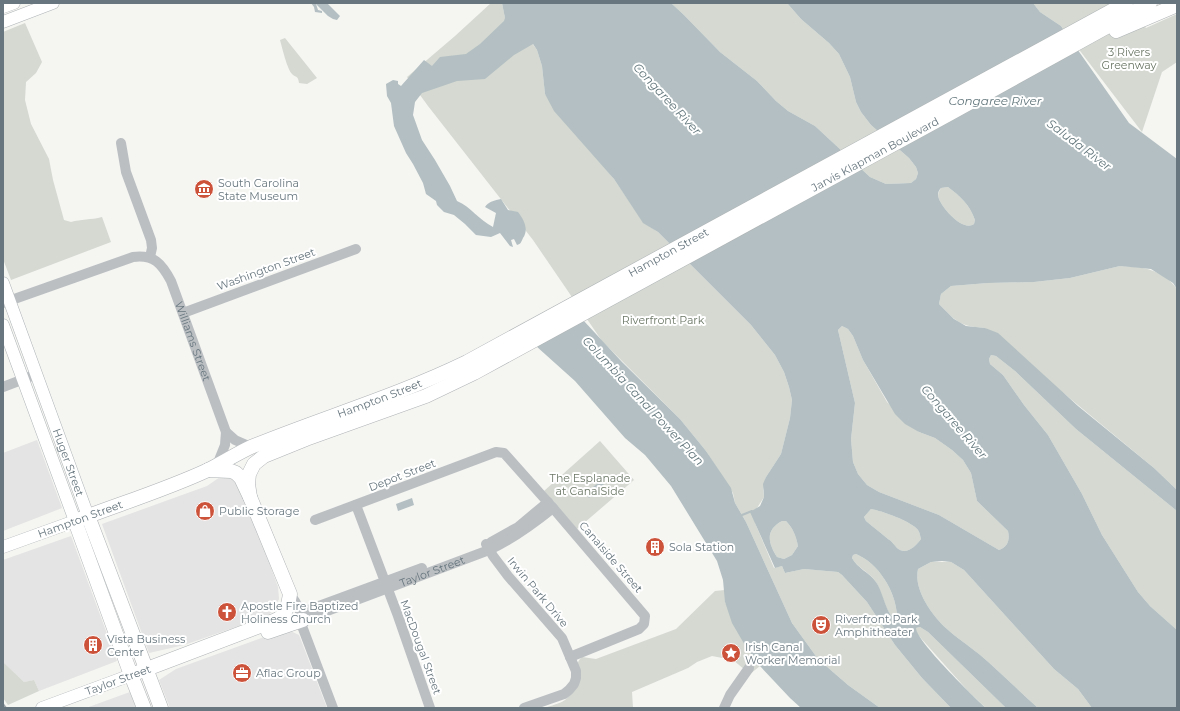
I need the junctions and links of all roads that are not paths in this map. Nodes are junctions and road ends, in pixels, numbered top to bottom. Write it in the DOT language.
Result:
graph roads {
  1 [pos="14,3"];
  2 [pos="53,3"];
  3 [pos="1126,3"];
  4 [pos="1177,5"];
  5 [pos="3,7"];
  6 [pos="1155,8"];
  7 [pos="3,22"];
  8 [pos="120,143"];
  9 [pos="743,218"];
  10 [pos="356,249"];
  11 [pos="150,257"];
  12 [pos="3,283"];
  13 [pos="6,302"];
  14 [pos="184,313"];
  15 [pos="3,325"];
  16 [pos="470,367"];
  17 [pos="37,374"];
  18 [pos="23,380"];
  19 [pos="3,387"];
  20 [pos="226,432"];
  21 [pos="250,448"];
  22 [pos="496,452"];
  23 [pos="213,468"];
  24 [pos="250,496"];
  25 [pos="356,505"];
  26 [pos="550,505"];
  27 [pos="82,518"];
  28 [pos="315,520"];
  29 [pos="3,547"];
  30 [pos="488,547"];
  31 [pos="385,585"];
  32 [pos="290,594"];
  33 [pos="301,616"];
  34 [pos="240,634"];
  35 [pos="570,657"];
  36 [pos="749,668"];
  37 [pos="146,670"];
  38 [pos="131,675"];
  39 [pos="42,708"];
  40 [pos="144,708"];
  41 [pos="161,708"];
  42 [pos="333,708"];
  43 [pos="430,708"];
  44 [pos="524,708"];
  45 [pos="724,708"];
  1 -- 5 [label="main road"];
  2 -- 7 [label="main road"];
  3 -- 9 [label="highway, Jarvis Klapman Boulevard"];
  4 -- 6 [label="highway, Jarvis Klapman Boulevard"];
  6 -- 9 [label="highway, Jarvis Klapman Boulevard"];
  8 -- 11 [label="street"];
  9 -- 16 [label="highway, Hampton Street"];
  10 -- 14 [label="street, Washington Street"];
  11 -- 13 [label="street"];
  11 -- 14 [label="street, Williams Street"];
  12 -- 13 [label="main road, Huger Street"];
  13 -- 17 [label="main road, Huger Street"];
  14 -- 20 [label="street, Williams Street"];
  15 -- 18 [label="main road, Huger Street"];
  16 -- 21 [label="highway, Hampton Street"];
  16 -- 24 [label="highway, Hampton Street"];
  17 -- 18 [label="street"];
  17 -- 27 [label="main road, Huger Street"];
  18 -- 19 [label="street"];
  18 -- 27 [label="main road, Huger Street"];
  20 -- 21 [label="street"];
  20 -- 23 [label="street, Williams Street"];
  21 -- 23 [label="highway, Hampton Street"];
  22 -- 25 [label="street, Depot Street"];
  22 -- 26 [label="street, Canalside Street"];
  23 -- 24 [label="highway"];
  23 -- 27 [label="highway, Hampton Street"];
  24 -- 32 [label="highway"];
  25 -- 28 [label="street, Depot Street"];
  25 -- 31 [label="street, MacDougal Street"];
  26 -- 30 [label="street, Taylor Street"];
  26 -- 35 [label="street, Canalside Street"];
  27 -- 29 [label="main road, Hampton Street"];
  27 -- 37 [label="highway, Huger Street"];
  27 -- 38 [label="highway, Huger Street"];
  30 -- 31 [label="street, Taylor Street"];
  30 -- 35 [label="street, Irwin Park Drive"];
  31 -- 33 [label="street, Taylor Street"];
  31 -- 43 [label="street, MacDougal Street"];
  32 -- 33 [label="street"];
  32 -- 34 [label="highway, Taylor Street"];
  33 -- 34 [label="highway"];
  33 -- 42 [label="street"];
  34 -- 37 [label="highway, Taylor Street"];
  35 -- 44 [label="street, Irwin Park Drive"];
  36 -- 45 [label="street"];
  37 -- 38 [label="highway, Taylor Street"];
  37 -- 41 [label="highway, Huger Street"];
  38 -- 39 [label="main road, Taylor Street"];
  38 -- 40 [label="highway, Huger Street"];
}
